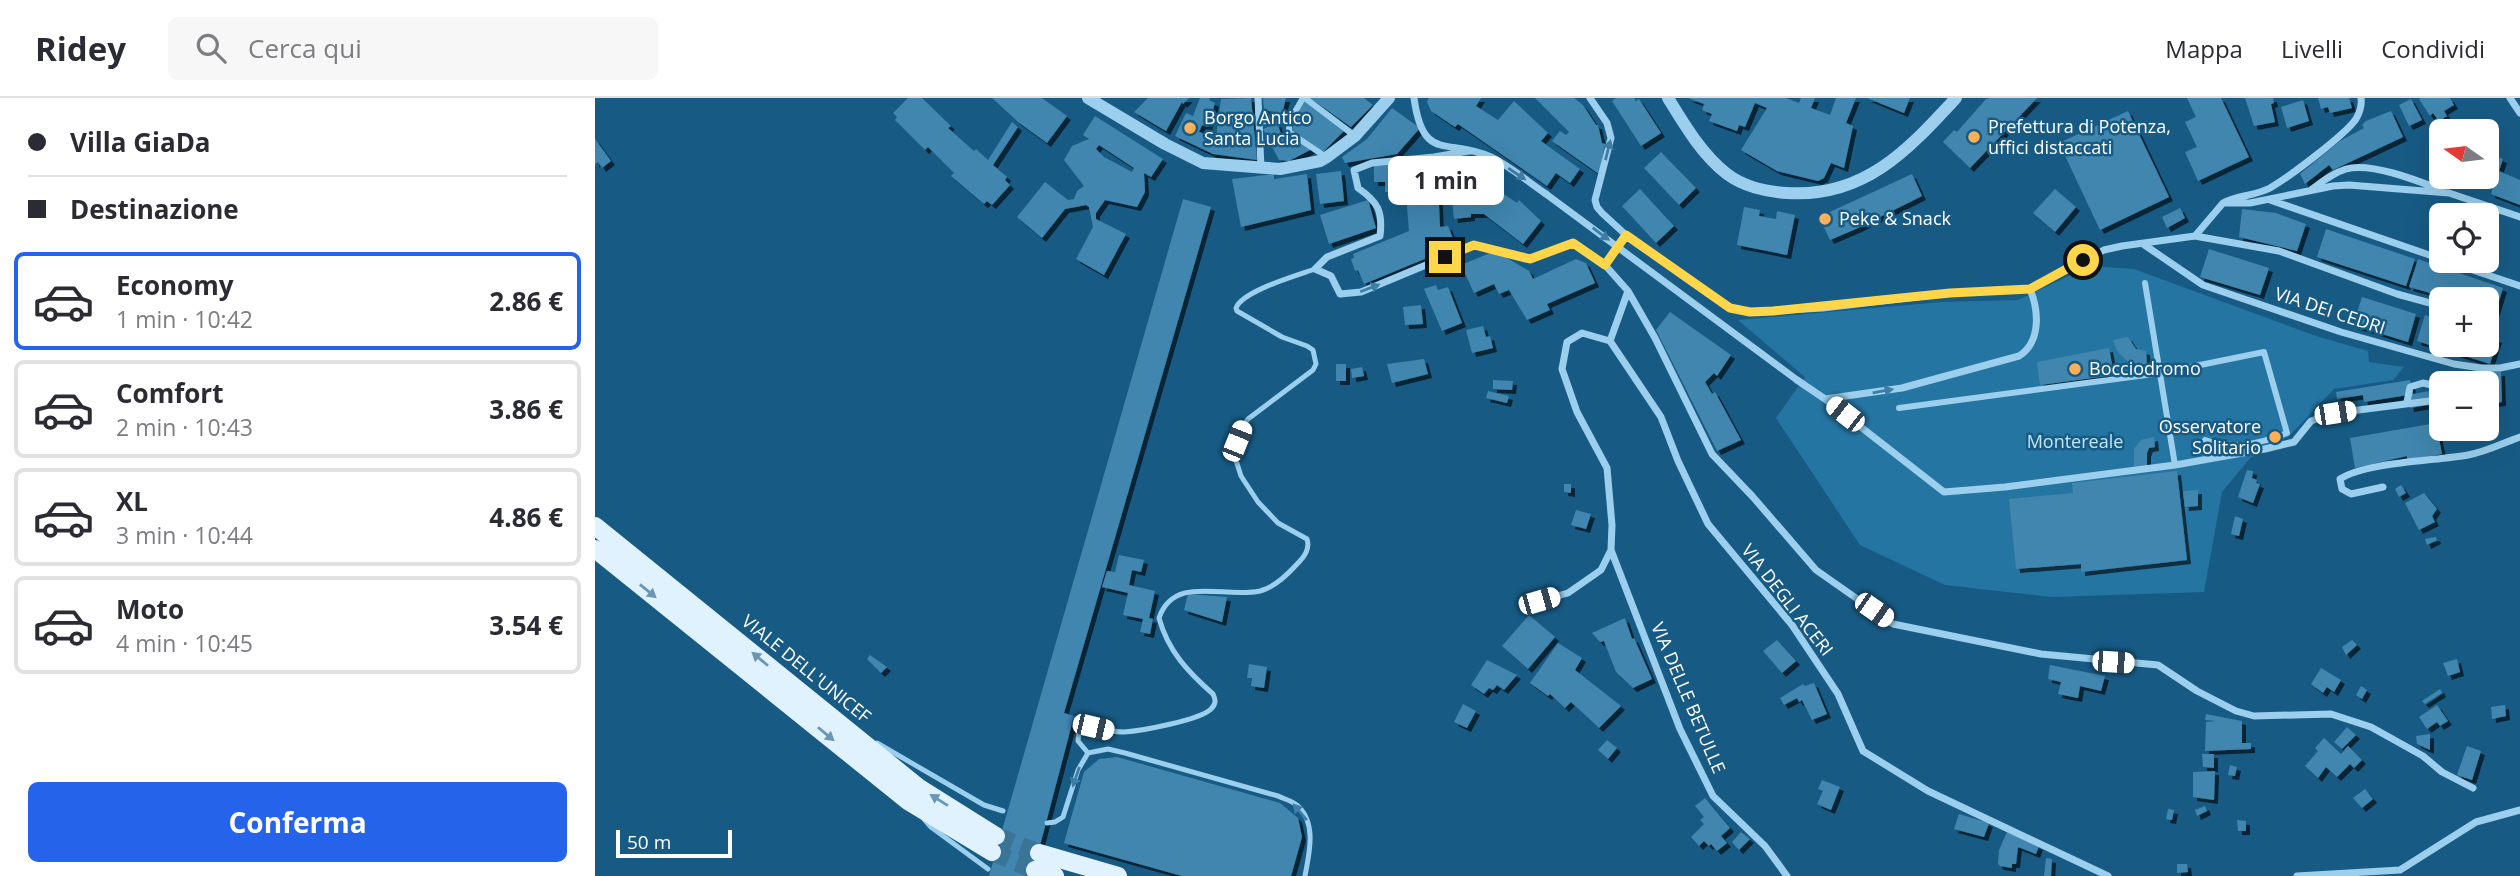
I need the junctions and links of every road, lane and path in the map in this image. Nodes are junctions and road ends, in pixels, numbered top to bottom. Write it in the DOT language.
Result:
graph roads {
  1 [pos="1089,98"];
  2 [pos="1258,98"];
  3 [pos="1304,98"];
  4 [pos="1389,98"];
  5 [pos="1414,98"];
  6 [pos="1590,98"];
  7 [pos="1668,98"];
  8 [pos="1956,98"];
  9 [pos="2361,98"];
  10 [pos="2510,98"];
  11 [pos="2520,113"];
  12 [pos="1260,121"];
  13 [pos="1289,122"];
  14 [pos="1355,136"];
  15 [pos="1469,151"];
  16 [pos="1323,159"];
  17 [pos="1261,168"];
  18 [pos="2308,191"];
  19 [pos="2449,193"];
  20 [pos="2270,200"];
  21 [pos="2223,203"];
  22 [pos="2520,218"];
  23 [pos="1626,235"];
  24 [pos="2195,236"];
  25 [pos="2143,244"];
  26 [pos="2429,255"];
  27 [pos="1605,265"];
  28 [pos="1315,269"];
  29 [pos="2482,273"];
  30 [pos="2145,283"];
  31 [pos="2520,286"];
  32 [pos="2030,289"];
  33 [pos="1628,290"];
  34 [pos="2429,302"];
  35 [pos="1610,341"];
  36 [pos="2520,364"];
  37 [pos="2161,373"];
  38 [pos="1825,399"];
  39 [pos="2407,402"];
  40 [pos="1899,408"];
  41 [pos="2520,437"];
  42 [pos="2205,440"];
  43 [pos="2175,465"];
  44 [pos="2383,487"];
  45 [pos="595,526"];
  46 [pos="595,549"];
  47 [pos="1611,550"];
  48 [pos="1539,601"];
  49 [pos="817,704"];
  50 [pos="1088,753"];
  51 [pos="2473,788"];
  52 [pos="2520,810"];
  53 [pos="1003,811"];
  54 [pos="1047,823"];
  55 [pos="1055,876"];
  56 [pos="1118,876"];
  57 [pos="1305,876"];
  58 [pos="1787,876"];
  59 [pos="2108,876"];
  60 [pos="2297,876"];
  1 -- 17 [label="street"];
  2 -- 12 [label="street"];
  3 -- 13 [label="street"];
  3 -- 14 [label="street"];
  4 -- 14 [label="street"];
  5 -- 15 [label="street"];
  23 -- 6 [label="street, one-way"];
  7 -- 8 [label="street"];
  9 -- 21 [label="street"];
  10 -- 11 [label="street"];
  12 -- 13 [label="street"];
  12 -- 17 [label="street"];
  13 -- 16 [label="street"];
  14 -- 16 [label="street"];
  15 -- 28 [label="street"];
  15 -- 38 [label="street, one-way, bridge"];
  16 -- 17 [label="street"];
  18 -- 19 [label="street"];
  18 -- 19 [label="street"];
  18 -- 20 [label="street"];
  19 -- 22 [label="street"];
  20 -- 21 [label="street"];
  20 -- 26 [label="street"];
  21 -- 24 [label="street"];
  23 -- 27 [label="street"];
  23 -- 32 [label="street"];
  24 -- 25 [label="street"];
  24 -- 34 [label="street"];
  25 -- 32 [label="street"];
  25 -- 36 [label="street, VIA DEI CEDRI"];
  28 -- 27 [label="street, one-way"];
  27 -- 33 [label="street"];
  28 -- 50 [label="lane"];
  29 -- 31 [label="street"];
  30 -- 37 [label="street"];
  38 -- 32 [label="street, one-way"];
  33 -- 35 [label="street"];
  33 -- 51 [label="street"];
  35 -- 47 [label="street, VIA DELLE BETULLE"];
  35 -- 59 [label="street, VIA DEGLI ACERI"];
  37 -- 40 [label="street"];
  37 -- 42 [label="street"];
  37 -- 43 [label="street"];
  38 -- 43 [label="street"];
  39 -- 39 [label="street"];
  39 -- 43 [label="street"];
  41 -- 44 [label="street"];
  49 -- 45 [label="main road, VIALE DELL'UNICEF, one-way"];
  46 -- 49 [label="main road, VIALE DELL'UNICEF, one-way"];
  47 -- 48 [label="street"];
  47 -- 58 [label="street, VIA DELLE BETULLE"];
  49 -- 53 [label="lane"];
  50 -- 54 [label="lane, one-way"];
  57 -- 50 [label="lane, one-way"];
  52 -- 60 [label="street"];
  55 -- 56 [label="main road"];
}
